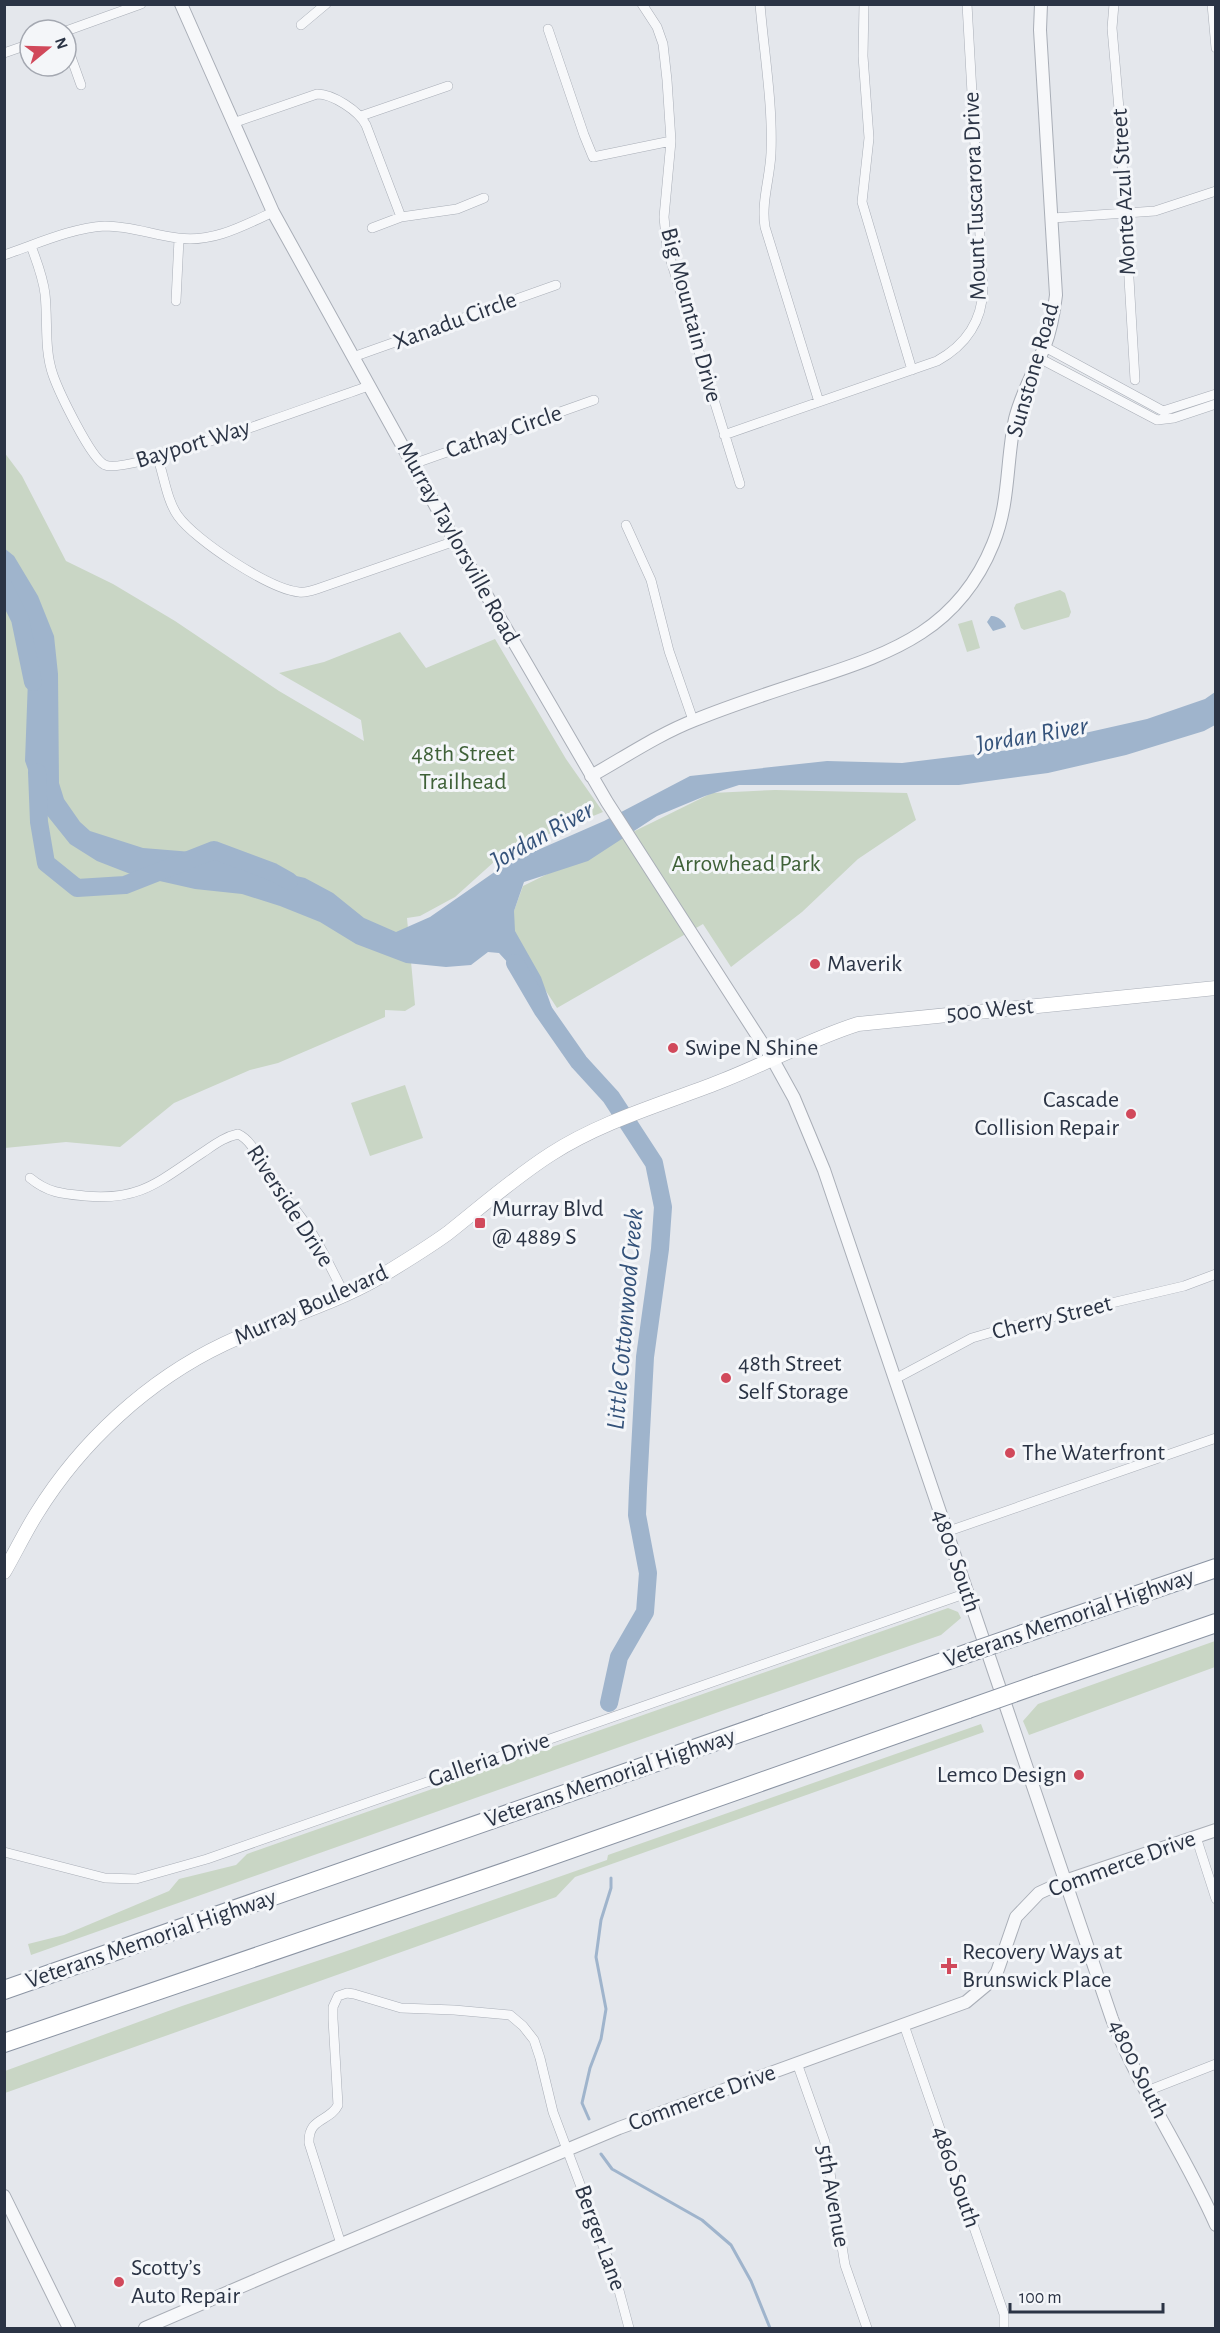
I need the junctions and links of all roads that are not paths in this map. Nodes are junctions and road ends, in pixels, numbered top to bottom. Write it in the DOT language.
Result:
graph roads {
  1 [pos="141,4"];
  2 [pos="181,4"];
  3 [pos="326,4"];
  4 [pos="642,4"];
  5 [pos="760,4"];
  6 [pos="864,4"];
  7 [pos="967,4"];
  8 [pos="1041,4"];
  9 [pos="1114,4"];
  10 [pos="1212,4"];
  11 [pos="301,25"];
  12 [pos="78,28"];
  13 [pos="548,29"];
  14 [pos="1215,48"];
  15 [pos="78,77"];
  16 [pos="81,85"];
  17 [pos="448,86"];
  18 [pos="361,116"];
  19 [pos="233,123"];
  20 [pos="671,141"];
  21 [pos="1215,191"];
  22 [pos="484,198"];
  23 [pos="273,212"];
  24 [pos="1125,214"];
  25 [pos="401,217"];
  26 [pos="1053,218"];
  27 [pos="372,228"];
  28 [pos="179,239"];
  29 [pos="31,246"];
  30 [pos="4,255"];
  31 [pos="556,285"];
  32 [pos="176,301"];
  33 [pos="1042,352"];
  34 [pos="353,357"];
  35 [pos="912,370"];
  36 [pos="1135,380"];
  37 [pos="369,386"];
  38 [pos="1215,394"];
  39 [pos="594,400"];
  40 [pos="819,402"];
  41 [pos="1215,404"];
  42 [pos="724,435"];
  43 [pos="158,459"];
  44 [pos="413,464"];
  45 [pos="740,484"];
  46 [pos="626,525"];
  47 [pos="455,541"];
  48 [pos="693,720"];
  49 [pos="591,776"];
  50 [pos="1215,988"];
  51 [pos="772,1060"];
  52 [pos="30,1178"];
  53 [pos="1215,1274"];
  54 [pos="345,1295"];
  55 [pos="895,1379"];
  56 [pos="1215,1438"];
  57 [pos="946,1532"];
  58 [pos="1215,1568"];
  59 [pos="4,1572"];
  60 [pos="967,1593"];
  61 [pos="1215,1623"];
  62 [pos="1215,1830"];
  63 [pos="1196,1837"];
  64 [pos="4,1852"];
  65 [pos="1065,1881"];
  66 [pos="1215,1899"];
  67 [pos="4,1990"];
  68 [pos="904,2025"];
  69 [pos="4,2043"];
  70 [pos="797,2063"];
  71 [pos="1215,2064"];
  72 [pos="1147,2091"];
  73 [pos="567,2149"];
  74 [pos="4,2196"];
  75 [pos="1215,2224"];
  76 [pos="341,2244"];
  77 [pos="69,2328"];
  78 [pos="145,2328"];
  79 [pos="629,2328"];
  80 [pos="867,2328"];
  81 [pos="1004,2328"];
  1 -- 12 [label="street"];
  2 -- 19 [label="street, Murray Taylorsville Road"];
  3 -- 11 [label="street"];
  4 -- 20 [label="street, Big Mountain Drive"];
  5 -- 40 [label="street"];
  6 -- 35 [label="street"];
  7 -- 35 [label="street, Mount Tuscarora Drive"];
  8 -- 26 [label="street, Sunstone Road"];
  9 -- 24 [label="street, Monte Azul Street"];
  10 -- 14 [label="street"];
  13 -- 20 [label="street"];
  15 -- 16 [label="street"];
  17 -- 18 [label="street"];
  18 -- 19 [label="street"];
  18 -- 25 [label="street"];
  19 -- 23 [label="street, Murray Taylorsville Road"];
  20 -- 42 [label="street, Big Mountain Drive"];
  21 -- 24 [label="street"];
  22 -- 25 [label="street"];
  23 -- 28 [label="street"];
  23 -- 34 [label="street, Murray Taylorsville Road"];
  24 -- 26 [label="street"];
  24 -- 36 [label="street, Monte Azul Street"];
  25 -- 27 [label="street"];
  26 -- 33 [label="street, Sunstone Road"];
  28 -- 29 [label="street"];
  28 -- 32 [label="street"];
  29 -- 30 [label="street"];
  29 -- 43 [label="street, Bayport Way"];
  31 -- 34 [label="street, Xanadu Circle"];
  33 -- 38 [label="street"];
  33 -- 41 [label="street"];
  33 -- 48 [label="street, Sunstone Road"];
  34 -- 37 [label="street, Murray Taylorsville Road"];
  35 -- 40 [label="street, Mount Tuscarora Drive"];
  37 -- 43 [label="street, Bayport Way"];
  37 -- 44 [label="street, Murray Taylorsville Road"];
  39 -- 44 [label="street, Cathay Circle"];
  40 -- 42 [label="street, Mount Tuscarora Drive"];
  42 -- 45 [label="street, Big Mountain Drive"];
  43 -- 47 [label="street"];
  44 -- 47 [label="street, Murray Taylorsville Road"];
  46 -- 48 [label="street"];
  47 -- 49 [label="street, Murray Taylorsville Road"];
  48 -- 49 [label="street, Sunstone Road"];
  49 -- 51 [label="street, Murray Taylorsville Road"];
  50 -- 51 [label="main road, 500 West"];
  51 -- 54 [label="main road, Murray Boulevard"];
  51 -- 55 [label="street, 4800 South"];
  52 -- 54 [label="street, Riverside Drive"];
  53 -- 55 [label="street, Cherry Street"];
  54 -- 59 [label="main road, Murray Boulevard"];
  55 -- 57 [label="street, 4800 South"];
  56 -- 57 [label="street"];
  57 -- 60 [label="street, 4800 South"];
  58 -- 67 [label="highway, Veterans Memorial Highway, bridge"];
  60 -- 64 [label="street, Galleria Drive"];
  60 -- 65 [label="street, 4800 South"];
  61 -- 69 [label="highway, bridge"];
  62 -- 63 [label="street, Commerce Drive"];
  63 -- 65 [label="street, Commerce Drive"];
  63 -- 66 [label="street"];
  65 -- 68 [label="street, Commerce Drive"];
  65 -- 72 [label="street, 4800 South"];
  68 -- 70 [label="street, Commerce Drive"];
  68 -- 81 [label="street, 4860 South"];
  70 -- 73 [label="street, Commerce Drive"];
  70 -- 80 [label="street, 5th Avenue"];
  71 -- 72 [label="street"];
  72 -- 75 [label="street, 4800 South"];
  73 -- 76 [label="street, Commerce Drive"];
  73 -- 76 [label="street, Berger Lane"];
  73 -- 79 [label="street, Berger Lane"];
  74 -- 77 [label="street"];
  76 -- 78 [label="street, Commerce Drive"];
}
